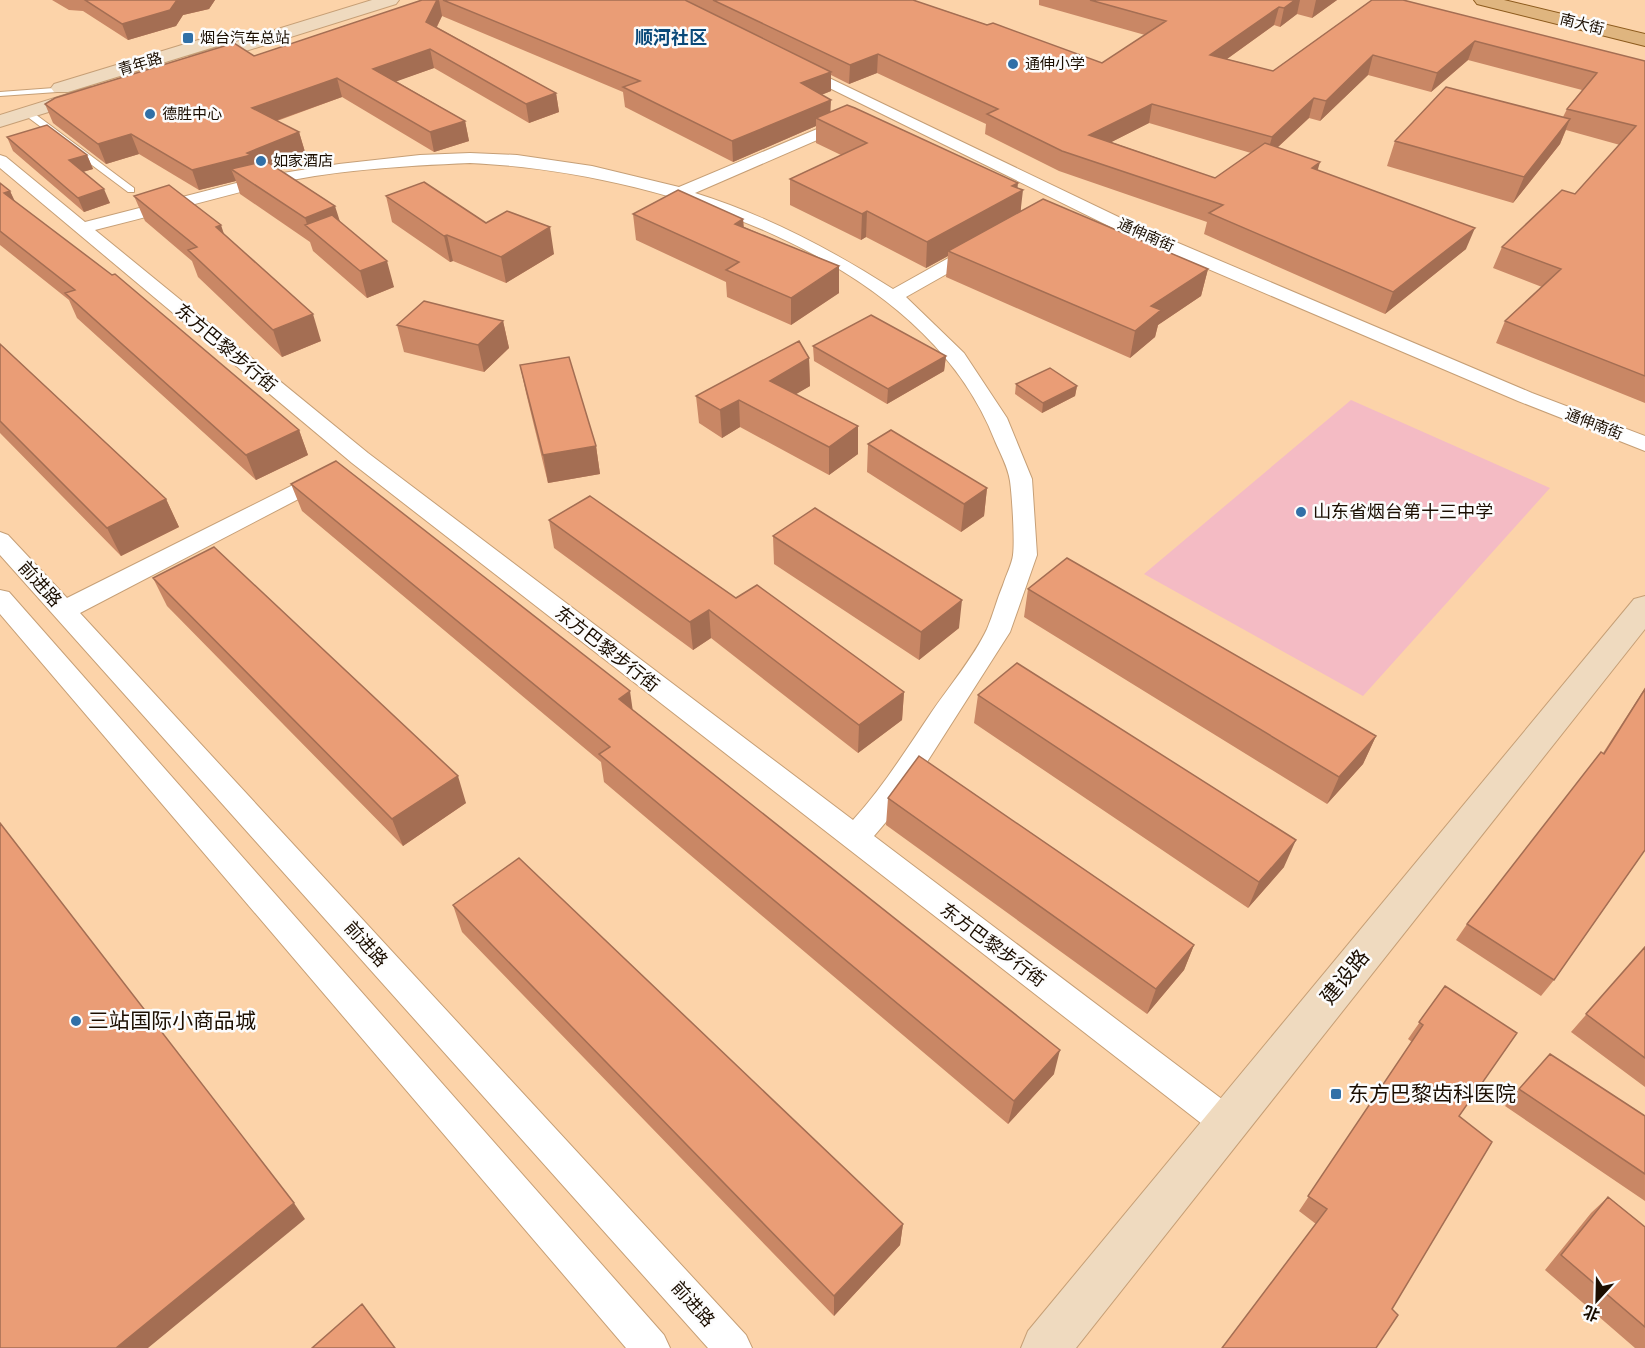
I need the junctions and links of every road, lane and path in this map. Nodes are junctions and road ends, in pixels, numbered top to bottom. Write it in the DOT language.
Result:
graph roads {
  1 [pos="349,0"];
  2 [pos="390,0"];
  3 [pos="1484,0"];
  4 [pos="1537,0"];
  5 [pos="1645,26"];
  6 [pos="1645,40"];
  7 [pos="784,60"];
  8 [pos="54,90"];
  9 [pos="0,94"];
  10 [pos="0,106"];
  11 [pos="881,107"];
  12 [pos="28,113"];
  13 [pos="0,122"];
  14 [pos="0,160"];
  15 [pos="131,190"];
  16 [pos="680,193"];
  17 [pos="1068,199"];
  18 [pos="1048,211"];
  19 [pos="81,228"];
  20 [pos="996,239"];
  21 [pos="893,297"];
  22 [pos="1645,444"];
  23 [pos="360,458"];
  24 [pos="0,540"];
  25 [pos="0,598"];
  26 [pos="1645,607"];
  27 [pos="63,611"];
  28 [pos="854,839"];
  29 [pos="1227,1123"];
  30 [pos="651,1348"];
  31 [pos="733,1348"];
  32 [pos="1045,1348"];
  1 -- 8 [label="main road, 青年路"];
  2 -- 12 [label="main road, 青年路"];
  3 -- 6 [label="main road, 南大街"];
  4 -- 5 [label="main road, 南大街"];
  7 -- 11 [label="street, 通伸南街"];
  8 -- 9 [label="lane"];
  8 -- 10 [label="main road, 青年路"];
  11 -- 16 [label="street"];
  11 -- 17 [label="street, 通伸南街"];
  12 -- 13 [label="main road, 青年路"];
  12 -- 15 [label="lane"];
  14 -- 19 [label="street, 东方巴黎步行街"];
  16 -- 19 [label="street"];
  16 -- 21 [label="street"];
  17 -- 18 [label="street"];
  17 -- 22 [label="street, 通伸南街"];
  19 -- 23 [label="street, 东方巴黎步行街"];
  20 -- 21 [label="street"];
  21 -- 28 [label="street"];
  23 -- 27 [label="street"];
  23 -- 28 [label="street, 东方巴黎步行街"];
  24 -- 27 [label="street, 前进路"];
  25 -- 30 [label="street"];
  26 -- 29 [label="main road, 建设路"];
  27 -- 31 [label="street, 前进路"];
  28 -- 29 [label="street, 东方巴黎步行街"];
  29 -- 32 [label="main road, 建设路"];
}
